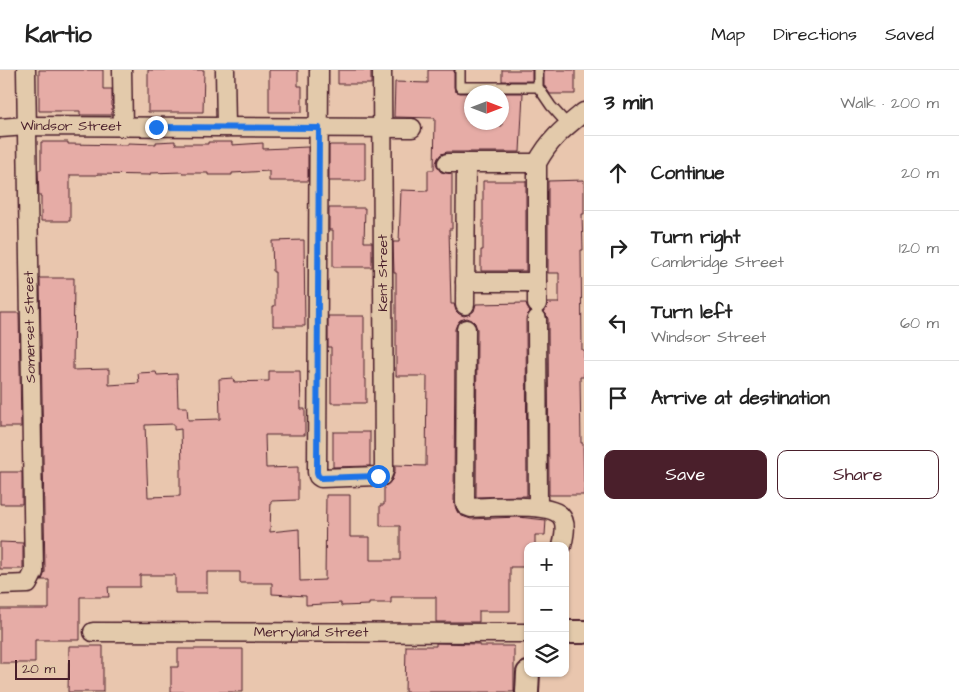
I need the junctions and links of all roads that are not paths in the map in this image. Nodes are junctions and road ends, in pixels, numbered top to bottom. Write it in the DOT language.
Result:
graph roads {
  1 [pos="26,70"];
  2 [pos="122,70"];
  3 [pos="225,70"];
  4 [pos="319,70"];
  5 [pos="382,70"];
  6 [pos="460,70"];
  7 [pos="538,70"];
  8 [pos="538,87"];
  9 [pos="584,112"];
  10 [pos="568,125"];
  11 [pos="26,126"];
  12 [pos="123,127"];
  13 [pos="226,127"];
  14 [pos="0,128"];
  15 [pos="319,128"];
  16 [pos="382,128"];
  17 [pos="412,128"];
  18 [pos="447,163"];
  19 [pos="466,163"];
  20 [pos="537,163"];
  21 [pos="465,282"];
  22 [pos="537,282"];
  23 [pos="465,306"];
  24 [pos="466,329"];
  25 [pos="538,507"];
  26 [pos="563,542"];
  27 [pos="0,585"];
  28 [pos="94,632"];
  29 [pos="569,632"];
  30 [pos="584,632"];
  31 [pos="524,633"];
  32 [pos="528,677"];
  33 [pos="527,692"];
  1 -- 11 [label="street, Somerset Street"];
  2 -- 12 [label="street"];
  3 -- 13 [label="street"];
  4 -- 15 [label="street"];
  5 -- 16 [label="street, Kent Street"];
  6 -- 8 [label="lane"];
  7 -- 8 [label="lane"];
  8 -- 10 [label="lane"];
  9 -- 10 [label="street"];
  10 -- 20 [label="street"];
  11 -- 12 [label="street, Windsor Street"];
  11 -- 14 [label="street, Windsor Street"];
  11 -- 27 [label="street, Somerset Street"];
  12 -- 13 [label="street, Windsor Street"];
  13 -- 15 [label="street, Windsor Street"];
  15 -- 16 [label="street, Windsor Street"];
  15 -- 16 [label="street, Kent Street"];
  16 -- 17 [label="street, Windsor Street"];
  18 -- 19 [label="street"];
  19 -- 20 [label="street"];
  19 -- 21 [label="street"];
  20 -- 22 [label="street"];
  21 -- 22 [label="street"];
  21 -- 23 [label="street"];
  22 -- 25 [label="street"];
  24 -- 25 [label="street"];
  25 -- 26 [label="street"];
  28 -- 31 [label="street, Merryland Street"];
  29 -- 30 [label="street"];
  32 -- 33 [label="street"];
}
